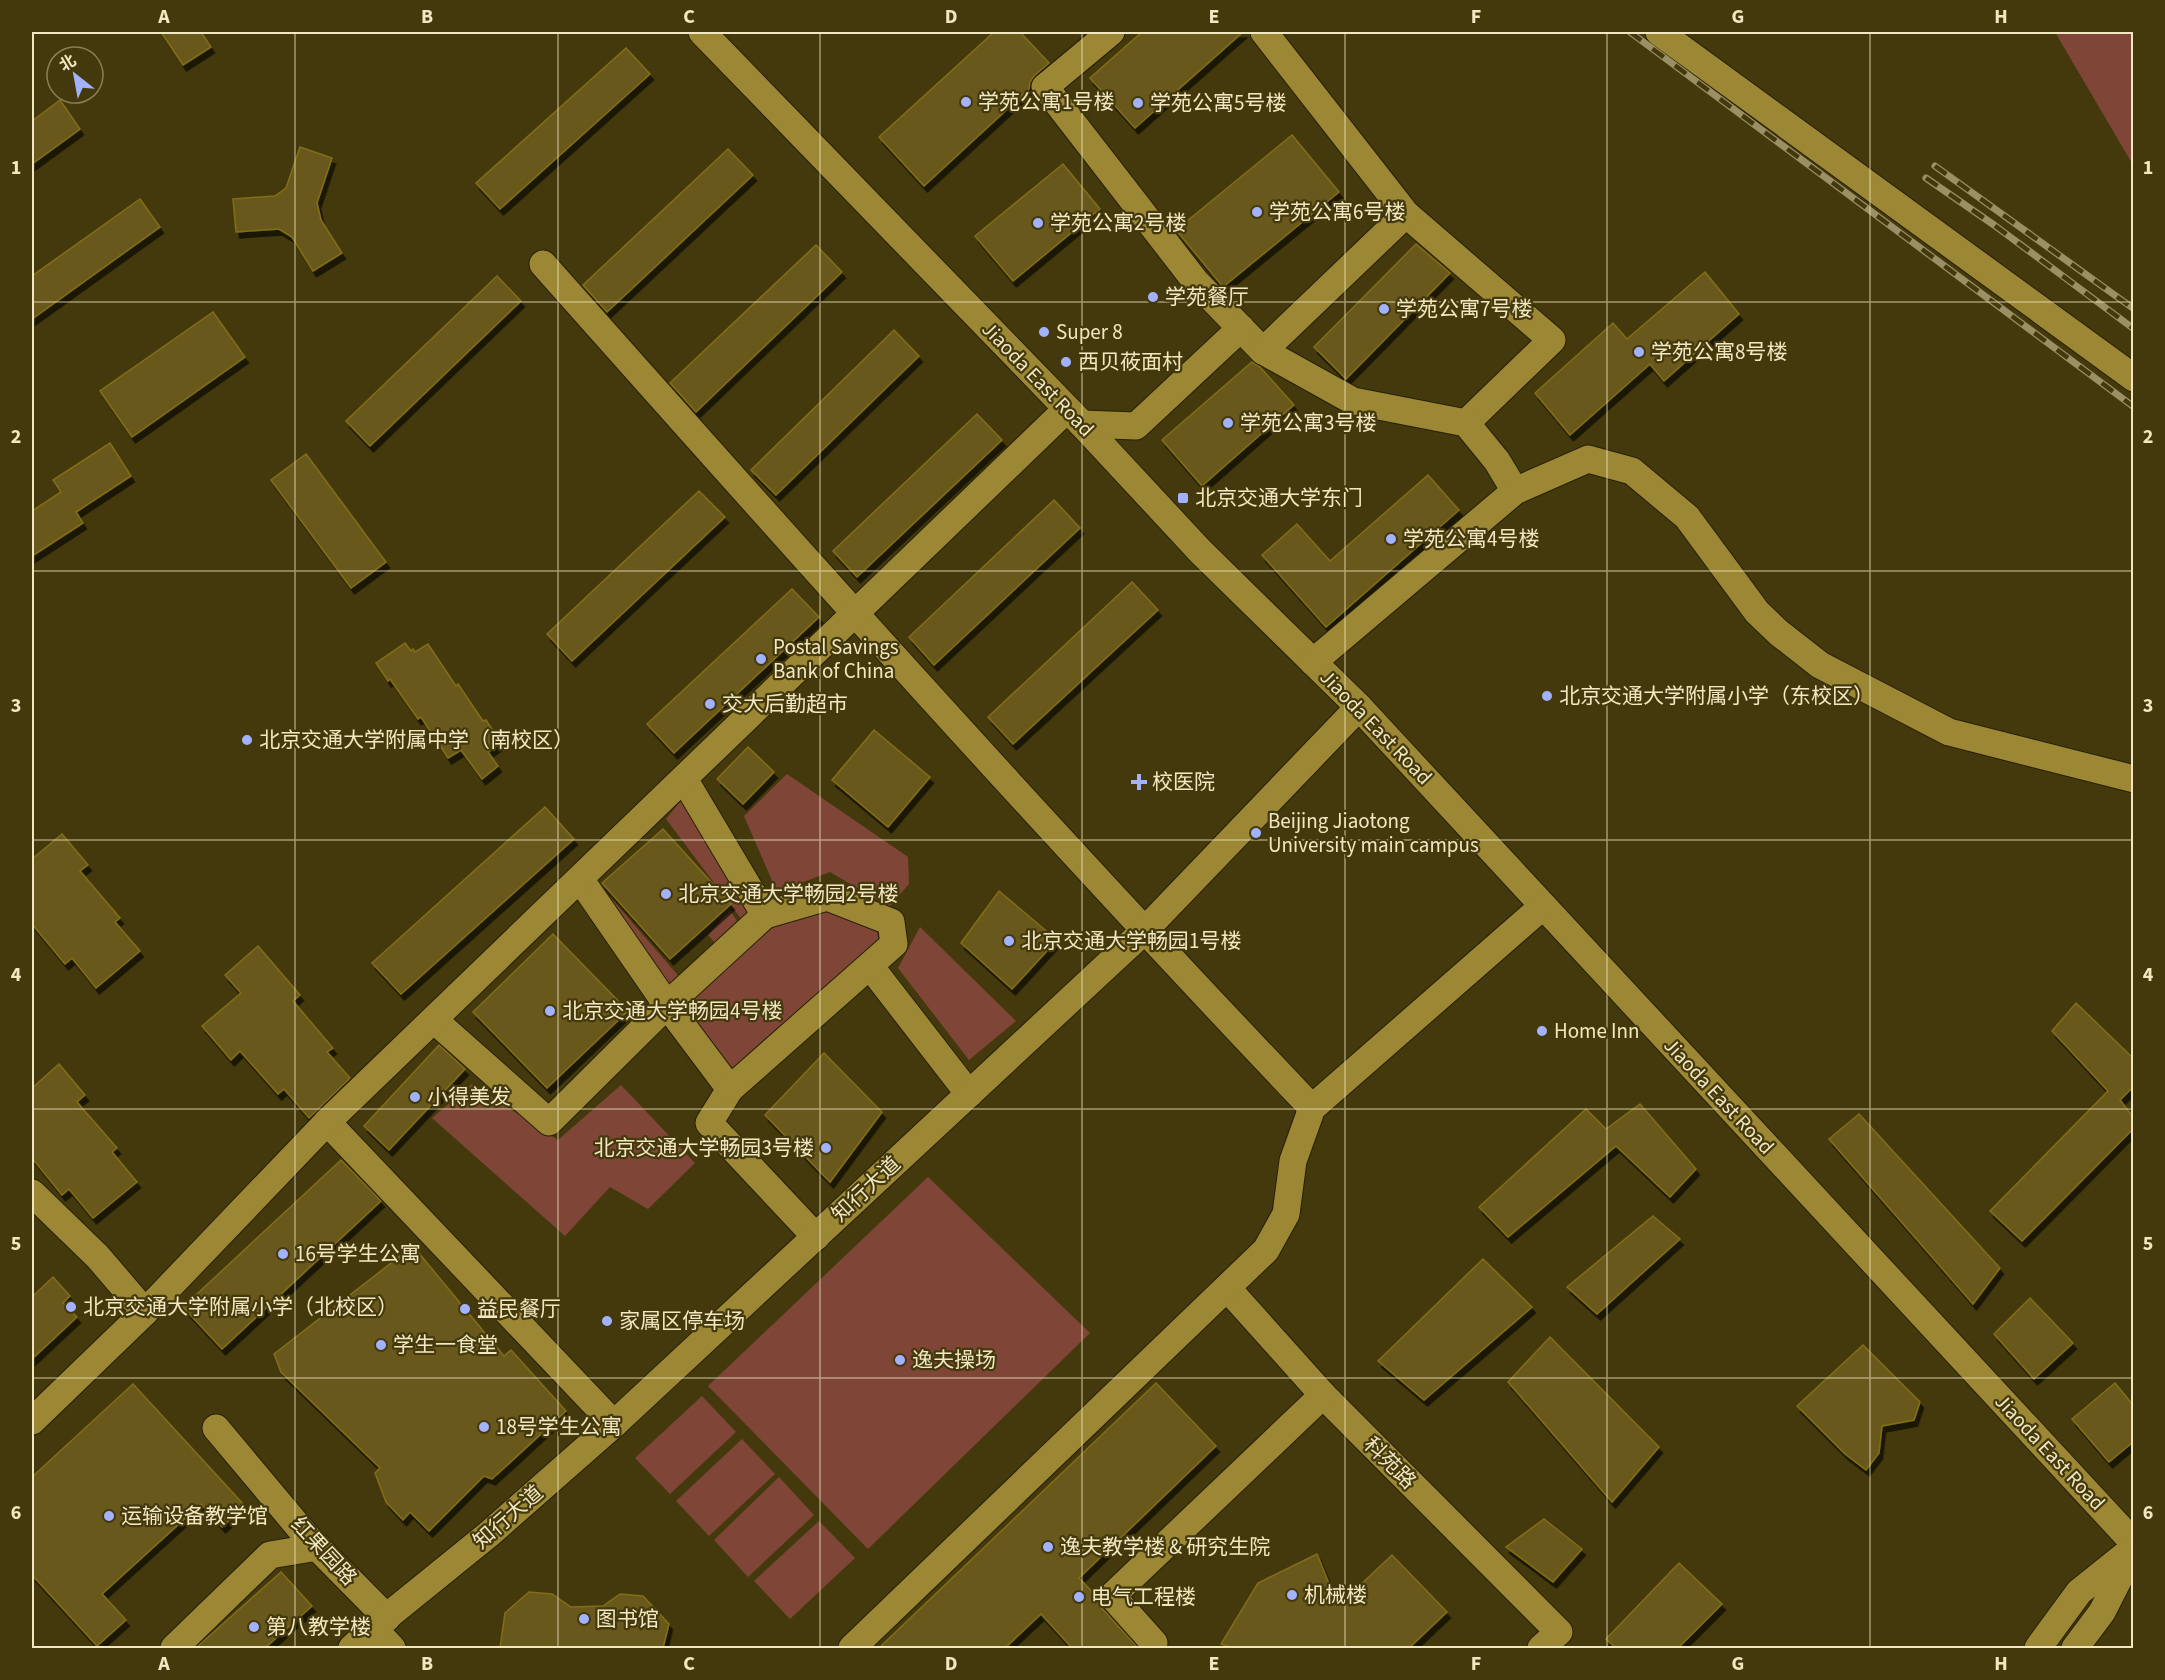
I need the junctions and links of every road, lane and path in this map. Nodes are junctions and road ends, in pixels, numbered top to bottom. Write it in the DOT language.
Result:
graph roads {
  1 [pos="702,32"];
  2 [pos="1111,32"];
  3 [pos="1264,32"];
  4 [pos="1659,32"];
  5 [pos="1406,214"];
  6 [pos="543,264"];
  7 [pos="1241,328"];
  8 [pos="1263,351"];
  9 [pos="2133,378"];
  10 [pos="1075,417"];
  11 [pos="1466,423"];
  12 [pos="1515,491"];
  13 [pos="854,613"];
  14 [pos="1313,662"];
  15 [pos="1359,707"];
  16 [pos="684,779"];
  17 [pos="2133,779"];
  18 [pos="580,879"];
  19 [pos="1543,906"];
  20 [pos="765,915"];
  21 [pos="1144,932"];
  22 [pos="870,966"];
  23 [pos="667,1005"];
  24 [pos="434,1020"];
  25 [pos="730,1089"];
  26 [pos="969,1094"];
  27 [pos="1312,1108"];
  28 [pos="327,1122"];
  29 [pos="32,1194"];
  30 [pos="816,1237"];
  31 [pos="1228,1289"];
  32 [pos="145,1312"];
  33 [pos="1323,1395"];
  34 [pos="32,1420"];
  35 [pos="614,1424"];
  36 [pos="216,1428"];
  37 [pos="2133,1543"];
  38 [pos="318,1547"];
  39 [pos="2133,1549"];
  40 [pos="380,1623"];
  41 [pos="1550,1640"];
  42 [pos="1154,1647"];
  43 [pos="174,1648"];
  44 [pos="352,1648"];
  45 [pos="392,1648"];
  46 [pos="852,1648"];
  47 [pos="2038,1648"];
  48 [pos="2075,1648"];
  1 -- 10 [label="street, Jiaoda East Road"];
  2 -- 7 [label="street"];
  3 -- 5 [label="street"];
  4 -- 9 [label="street"];
  5 -- 8 [label="street"];
  5 -- 11 [label="street"];
  6 -- 13 [label="street"];
  7 -- 8 [label="street"];
  7 -- 10 [label="street"];
  8 -- 11 [label="street"];
  10 -- 13 [label="street"];
  10 -- 14 [label="street, Jiaoda East Road"];
  11 -- 12 [label="street"];
  12 -- 14 [label="street"];
  12 -- 17 [label="street"];
  13 -- 16 [label="street"];
  13 -- 21 [label="street"];
  14 -- 15 [label="street, Jiaoda East Road"];
  15 -- 19 [label="street, Jiaoda East Road"];
  15 -- 21 [label="street, 知行大道"];
  16 -- 18 [label="street"];
  16 -- 20 [label="street"];
  18 -- 23 [label="street"];
  18 -- 24 [label="street"];
  19 -- 27 [label="street"];
  19 -- 37 [label="street, Jiaoda East Road"];
  20 -- 22 [label="street"];
  20 -- 23 [label="street"];
  21 -- 26 [label="street, 知行大道"];
  21 -- 27 [label="street"];
  22 -- 25 [label="street"];
  22 -- 26 [label="street"];
  23 -- 24 [label="street"];
  23 -- 25 [label="street"];
  24 -- 28 [label="street"];
  25 -- 30 [label="street"];
  26 -- 30 [label="street, 知行大道"];
  27 -- 31 [label="street"];
  28 -- 32 [label="street"];
  28 -- 35 [label="street"];
  29 -- 32 [label="street"];
  30 -- 35 [label="street, 知行大道"];
  31 -- 33 [label="street, 科苑路"];
  31 -- 46 [label="street"];
  32 -- 34 [label="street"];
  33 -- 41 [label="street, 科苑路"];
  33 -- 42 [label="street"];
  35 -- 40 [label="street, 知行大道"];
  36 -- 38 [label="street, 红果园路"];
  38 -- 40 [label="street, 红果园路"];
  38 -- 43 [label="street"];
  39 -- 47 [label="street"];
  39 -- 48 [label="street"];
  40 -- 44 [label="street, 知行大道"];
  40 -- 45 [label="street, 红果园路"];
}
